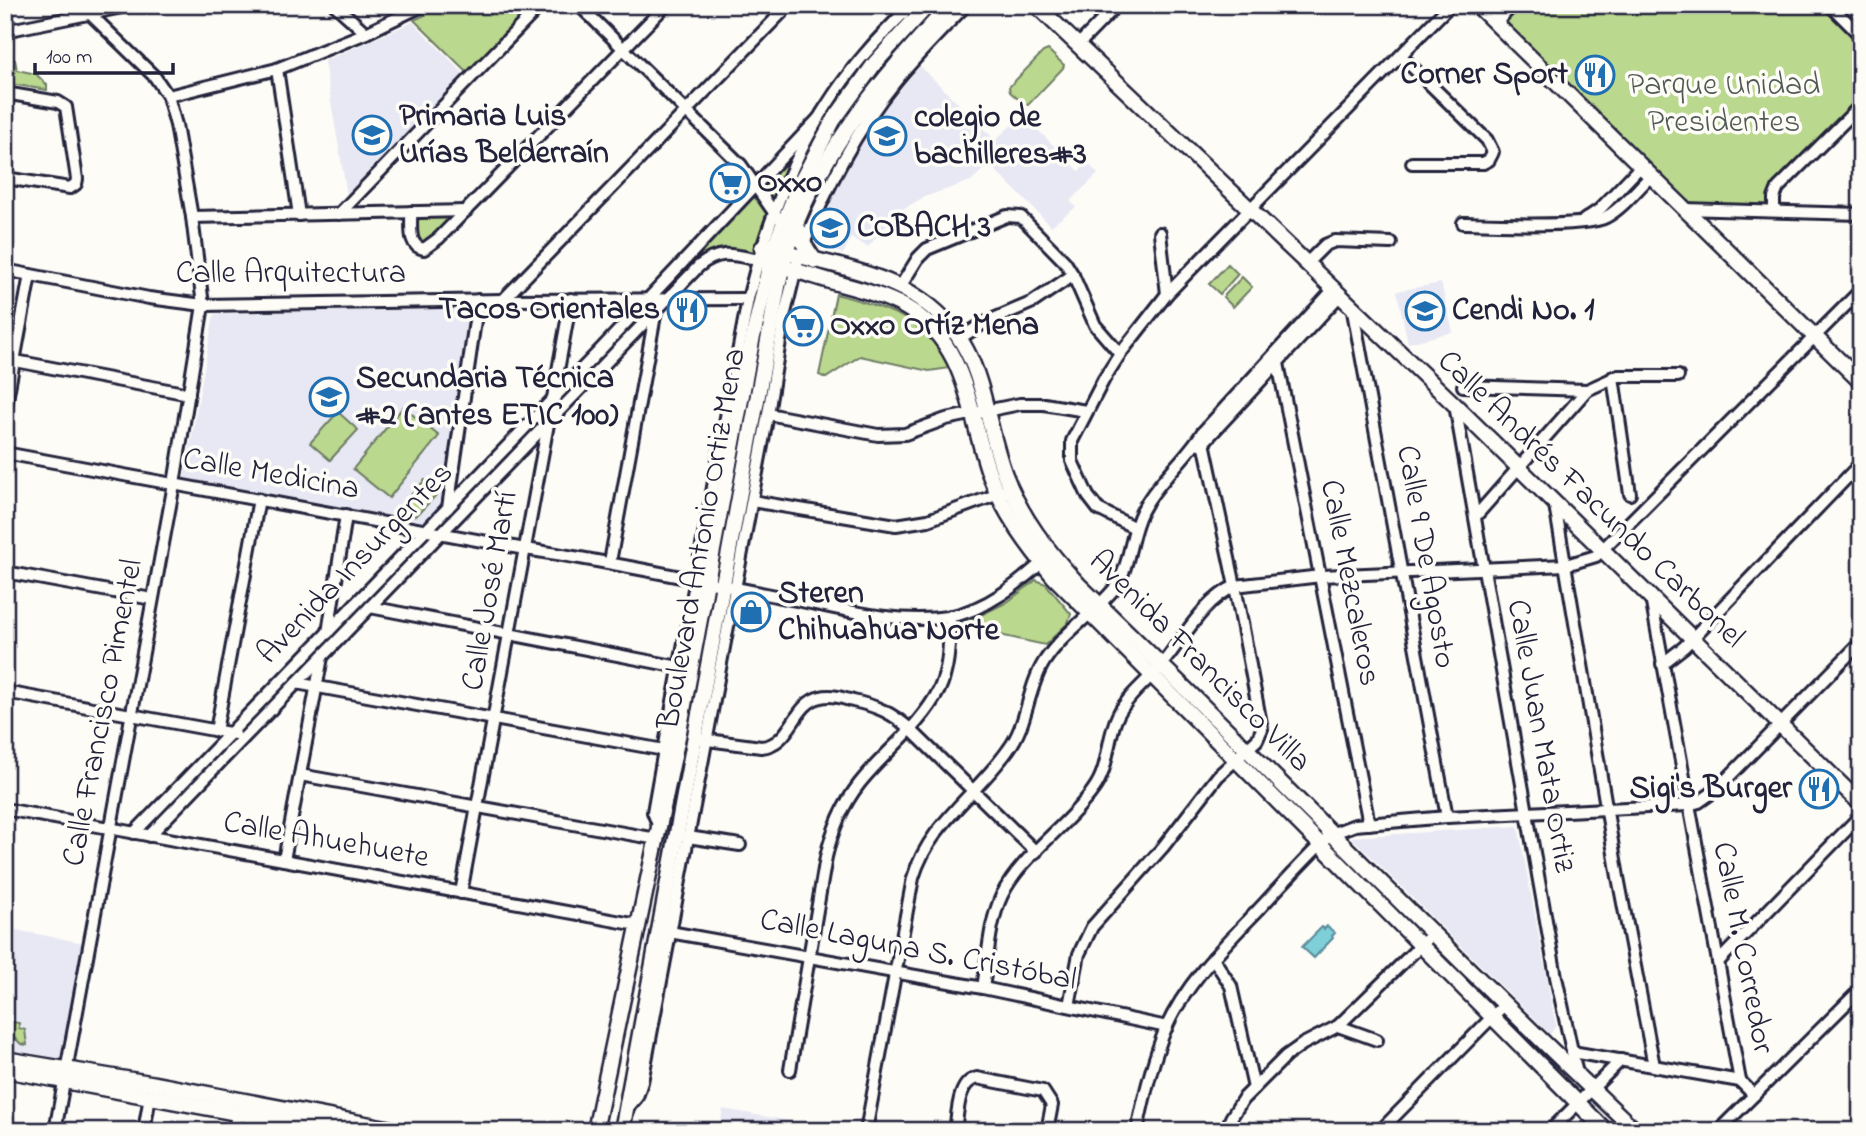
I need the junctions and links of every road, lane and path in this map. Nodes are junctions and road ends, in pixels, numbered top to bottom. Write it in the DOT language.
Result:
graph roads {
  1 [pos="81,5"];
  2 [pos="132,5"];
  3 [pos="335,5"];
  4 [pos="424,5"];
  5 [pos="541,5"];
  6 [pos="579,5"];
  7 [pos="666,5"];
  8 [pos="789,5"];
  9 [pos="911,5"];
  10 [pos="928,5"];
  11 [pos="950,5"];
  12 [pos="966,5"];
  13 [pos="1037,5"];
  14 [pos="1116,5"];
  15 [pos="1450,5"];
  16 [pos="1477,5"];
  17 [pos="1513,5"];
  18 [pos="1838,8"];
  19 [pos="90,14"];
  20 [pos="1495,24"];
  21 [pos="5,32"];
  22 [pos="366,33"];
  23 [pos="1861,36"];
  24 [pos="1077,45"];
  25 [pos="623,48"];
  26 [pos="1401,56"];
  27 [pos="277,69"];
  28 [pos="5,93"];
  29 [pos="169,96"];
  30 [pos="1861,105"];
  31 [pos="686,110"];
  32 [pos="819,118"];
  33 [pos="1412,163"];
  34 [pos="1646,171"];
  35 [pos="5,178"];
  36 [pos="756,185"];
  37 [pos="1250,208"];
  38 [pos="1683,209"];
  39 [pos="466,211"];
  40 [pos="1773,211"];
  41 [pos="411,212"];
  42 [pos="339,214"];
  43 [pos="1861,214"];
  44 [pos="299,215"];
  45 [pos="192,217"];
  46 [pos="1463,223"];
  47 [pos="1160,233"];
  48 [pos="1391,243"];
  49 [pos="784,247"];
  50 [pos="1307,263"];
  51 [pos="5,270"];
  52 [pos="30,275"];
  53 [pos="1073,275"];
  54 [pos="900,287"];
  55 [pos="1861,290"];
  56 [pos="1337,292"];
  57 [pos="1167,294"];
  58 [pos="667,298"];
  59 [pos="571,299"];
  60 [pos="648,299"];
  61 [pos="748,299"];
  62 [pos="478,300"];
  63 [pos="503,300"];
  64 [pos="203,305"];
  65 [pos="1352,306"];
  66 [pos="656,310"];
  67 [pos="1815,337"];
  68 [pos="960,338"];
  69 [pos="1120,354"];
  70 [pos="1278,358"];
  71 [pos="10,360"];
  72 [pos="1678,376"];
  73 [pos="1613,377"];
  74 [pos="1861,382"];
  75 [pos="1462,386"];
  76 [pos="1587,390"];
  77 [pos="189,394"];
  78 [pos="553,396"];
  79 [pos="1455,405"];
  80 [pos="5,410"];
  81 [pos="1086,411"];
  82 [pos="981,412"];
  83 [pos="768,414"];
  84 [pos="549,422"];
  85 [pos="1200,440"];
  86 [pos="5,453"];
  87 [pos="1861,463"];
  88 [pos="1519,469"];
  89 [pos="174,484"];
  90 [pos="1004,491"];
  91 [pos="1630,494"];
  92 [pos="259,499"];
  93 [pos="752,500"];
  94 [pos="1555,505"];
  95 [pos="447,507"];
  96 [pos="346,515"];
  97 [pos="457,516"];
  98 [pos="1475,517"];
  99 [pos="1135,528"];
  100 [pos="425,530"];
  101 [pos="441,533"];
  102 [pos="525,549"];
  103 [pos="1603,552"];
  104 [pos="1047,558"];
  105 [pos="610,562"];
  106 [pos="1566,565"];
  107 [pos="1484,569"];
  108 [pos="5,572"];
  109 [pos="1401,573"];
  110 [pos="1321,576"];
  111 [pos="701,581"];
  112 [pos="729,586"];
  113 [pos="1235,586"];
  114 [pos="1651,598"];
  115 [pos="152,599"];
  116 [pos="370,607"];
  117 [pos="1095,609"];
  118 [pos="950,617"];
  119 [pos="328,633"];
  120 [pos="509,634"];
  121 [pos="1692,639"];
  122 [pos="1861,642"];
  123 [pos="323,655"];
  124 [pos="1662,664"];
  125 [pos="679,667"];
  126 [pos="1157,670"];
  127 [pos="296,683"];
  128 [pos="317,687"];
  129 [pos="5,692"];
  130 [pos="131,715"];
  131 [pos="494,719"];
  132 [pos="1780,725"];
  133 [pos="910,729"];
  134 [pos="216,731"];
  135 [pos="229,733"];
  136 [pos="244,736"];
  137 [pos="701,739"];
  138 [pos="664,750"];
  139 [pos="1241,753"];
  140 [pos="300,775"];
  141 [pos="974,790"];
  142 [pos="1688,804"];
  143 [pos="1861,804"];
  144 [pos="477,807"];
  145 [pos="1608,808"];
  146 [pos="5,809"];
  147 [pos="1527,812"];
  148 [pos="1861,815"];
  149 [pos="1447,817"];
  150 [pos="1369,824"];
  151 [pos="109,828"];
  152 [pos="134,833"];
  153 [pos="658,833"];
  154 [pos="149,836"];
  155 [pos="688,836"];
  156 [pos="1326,839"];
  157 [pos="740,845"];
  158 [pos="1036,852"];
  159 [pos="284,860"];
  160 [pos="461,893"];
  161 [pos="638,925"];
  162 [pos="665,931"];
  163 [pos="1426,940"];
  164 [pos="808,956"];
  165 [pos="1213,958"];
  166 [pos="1718,962"];
  167 [pos="896,973"];
  168 [pos="983,988"];
  169 [pos="1861,989"];
  170 [pos="1504,1005"];
  171 [pos="1069,1006"];
  172 [pos="1493,1017"];
  173 [pos="1338,1026"];
  174 [pos="1167,1027"];
  175 [pos="1377,1040"];
  176 [pos="1572,1052"];
  177 [pos="5,1059"];
  178 [pos="1621,1060"];
  179 [pos="1654,1066"];
  180 [pos="5,1070"];
  181 [pos="790,1070"];
  182 [pos="65,1075"];
  183 [pos="1577,1075"];
  184 [pos="1740,1081"];
  185 [pos="1254,1088"];
  186 [pos="1592,1090"];
  187 [pos="1754,1095"];
  188 [pos="150,1096"];
  189 [pos="1577,1103"];
  190 [pos="237,1113"];
  191 [pos="55,1131"];
  192 [pos="144,1131"];
  193 [pos="234,1131"];
  194 [pos="334,1131"];
  195 [pos="402,1131"];
  196 [pos="596,1131"];
  197 [pos="622,1131"];
  198 [pos="866,1131"];
  199 [pos="955,1131"];
  200 [pos="1047,1131"];
  201 [pos="1137,1131"];
  202 [pos="1226,1131"];
  203 [pos="1380,1131"];
  204 [pos="1550,1131"];
  205 [pos="1606,1131"];
  206 [pos="1636,1131"];
  207 [pos="1718,1131"];
  1 -- 19 [label="street"];
  2 -- 19 [label="street"];
  3 -- 22 [label="street"];
  4 -- 22 [label="street"];
  5 -- 42 [label="street"];
  6 -- 25 [label="street"];
  7 -- 25 [label="street"];
  8 -- 31 [label="street"];
  9 -- 32 [label="street"];
  10 -- 49 [label="main road, Boulevard Antonio Ortiz Mena"];
  11 -- 49 [label="main road, Boulevard Antonio Ortiz Mena"];
  12 -- 49 [label="street"];
  13 -- 24 [label="main road, Calle Andrés Facundo Carbonel"];
  14 -- 24 [label="street"];
  15 -- 26 [label="street"];
  16 -- 20 [label="main road"];
  17 -- 20 [label="street"];
  18 -- 23 [label="street"];
  19 -- 21 [label="street"];
  19 -- 29 [label="street"];
  20 -- 34 [label="main road"];
  22 -- 27 [label="street"];
  24 -- 37 [label="main road, Calle Andrés Facundo Carbonel"];
  25 -- 31 [label="street"];
  25 -- 39 [label="street"];
  26 -- 33 [label="street"];
  26 -- 37 [label="street"];
  27 -- 29 [label="street"];
  27 -- 44 [label="street"];
  28 -- 35 [label="street"];
  29 -- 45 [label="street, Calle Francisco Pimentel"];
  30 -- 40 [label="street"];
  31 -- 36 [label="street"];
  31 -- 63 [label="street"];
  32 -- 36 [label="street, Avenida Insurgentes"];
  32 -- 49 [label="street"];
  34 -- 38 [label="main road"];
  34 -- 46 [label="street"];
  36 -- 49 [label="street"];
  36 -- 60 [label="street, Avenida Insurgentes"];
  37 -- 50 [label="main road, Calle Andrés Facundo Carbonel"];
  37 -- 57 [label="street"];
  38 -- 40 [label="street"];
  38 -- 67 [label="main road"];
  39 -- 41 [label="street"];
  39 -- 41 [label="street"];
  40 -- 43 [label="street"];
  41 -- 42 [label="street"];
  42 -- 44 [label="street"];
  44 -- 45 [label="street"];
  45 -- 64 [label="street, Calle Francisco Pimentel"];
  47 -- 57 [label="street"];
  48 -- 50 [label="street"];
  49 -- 54 [label="main road, Avenida Francisco Villa"];
  49 -- 58 [label="street, Avenida Insurgentes"];
  49 -- 61 [label="street"];
  49 -- 82 [label="main road, Avenida Francisco Villa"];
  49 -- 83 [label="street"];
  49 -- 111 [label="main road, Boulevard Antonio Ortiz Mena"];
  49 -- 112 [label="main road, Boulevard Antonio Ortiz Mena"];
  50 -- 56 [label="main road, Calle Andrés Facundo Carbonel"];
  51 -- 52 [label="street, Calle Arquitectura"];
  52 -- 64 [label="street, Calle Arquitectura"];
  52 -- 71 [label="street"];
  53 -- 54 [label="street"];
  53 -- 68 [label="street"];
  53 -- 69 [label="street"];
  54 -- 68 [label="main road, Avenida Francisco Villa"];
  55 -- 67 [label="street"];
  56 -- 65 [label="main road, Calle Andrés Facundo Carbonel"];
  56 -- 70 [label="street"];
  57 -- 69 [label="street"];
  58 -- 60 [label="street, Calle Arquitectura"];
  58 -- 61 [label="street, Calle Arquitectura"];
  58 -- 66 [label="street, Avenida Insurgentes"];
  59 -- 60 [label="street, Calle Arquitectura"];
  59 -- 63 [label="street, Calle Arquitectura"];
  59 -- 78 [label="street, Calle José Martí"];
  60 -- 78 [label="street, Avenida Insurgentes"];
  61 -- 111 [label="street"];
  62 -- 63 [label="street, Calle Arquitectura"];
  62 -- 64 [label="street, Calle Arquitectura"];
  62 -- 95 [label="street"];
  64 -- 77 [label="street, Calle Francisco Pimentel"];
  65 -- 79 [label="main road, Calle Andrés Facundo Carbonel"];
  65 -- 109 [label="street, Calle 9 De Agosto"];
  66 -- 84 [label="street, Avenida Insurgentes"];
  66 -- 105 [label="street"];
  67 -- 74 [label="main road"];
  67 -- 103 [label="street"];
  68 -- 82 [label="main road, Avenida Francisco Villa"];
  69 -- 81 [label="street"];
  70 -- 85 [label="street"];
  70 -- 110 [label="street, Calle Mezcaleros"];
  71 -- 77 [label="street"];
  71 -- 80 [label="street"];
  72 -- 73 [label="street"];
  73 -- 76 [label="street"];
  73 -- 91 [label="street"];
  75 -- 76 [label="street"];
  76 -- 88 [label="street"];
  77 -- 89 [label="street, Calle Francisco Pimentel"];
  78 -- 84 [label="street, Calle José Martí"];
  78 -- 95 [label="street, Avenida Insurgentes"];
  79 -- 88 [label="main road, Calle Andrés Facundo Carbonel"];
  79 -- 98 [label="street, Calle Juan Mata Ortiz"];
  81 -- 82 [label="street"];
  81 -- 99 [label="street"];
  82 -- 83 [label="street"];
  82 -- 90 [label="main road, Avenida Francisco Villa"];
  83 -- 93 [label="street"];
  84 -- 97 [label="street, Avenida Insurgentes"];
  84 -- 102 [label="street, Calle José Martí"];
  85 -- 99 [label="street"];
  85 -- 113 [label="street"];
  86 -- 89 [label="street, Calle Medicina"];
  87 -- 121 [label="street"];
  88 -- 94 [label="main road, Calle Andrés Facundo Carbonel"];
  88 -- 98 [label="street"];
  89 -- 92 [label="street, Calle Medicina"];
  89 -- 115 [label="street, Calle Francisco Pimentel"];
  90 -- 93 [label="street"];
  90 -- 104 [label="main road, Avenida Francisco Villa"];
  92 -- 96 [label="street, Calle Medicina"];
  92 -- 134 [label="street"];
  93 -- 112 [label="street"];
  94 -- 103 [label="main road, Calle Andrés Facundo Carbonel"];
  94 -- 106 [label="street"];
  95 -- 97 [label="street"];
  95 -- 100 [label="street, Avenida Insurgentes"];
  96 -- 100 [label="street, Calle Medicina"];
  96 -- 119 [label="street"];
  97 -- 101 [label="street, Avenida Insurgentes"];
  98 -- 107 [label="street, Calle Juan Mata Ortiz"];
  99 -- 117 [label="street"];
  100 -- 101 [label="street, Calle Medicina"];
  100 -- 119 [label="street, Avenida Insurgentes"];
  101 -- 102 [label="street, Calle Medicina"];
  101 -- 116 [label="street, Avenida Insurgentes"];
  102 -- 105 [label="street, Calle Medicina"];
  102 -- 120 [label="street, Calle José Martí"];
  103 -- 106 [label="street"];
  103 -- 114 [label="main road, Calle Andrés Facundo Carbonel"];
  104 -- 117 [label="main road, Avenida Francisco Villa"];
  104 -- 118 [label="street, Calle Medicina"];
  105 -- 111 [label="street, Calle Medicina"];
  106 -- 107 [label="street"];
  106 -- 145 [label="street"];
  107 -- 109 [label="street"];
  107 -- 147 [label="street, Calle Juan Mata Ortiz"];
  108 -- 115 [label="street"];
  109 -- 110 [label="street"];
  109 -- 149 [label="street, Calle 9 De Agosto"];
  110 -- 113 [label="street"];
  110 -- 150 [label="street, Calle Mezcaleros"];
  111 -- 112 [label="street, Calle Medicina"];
  111 -- 125 [label="street"];
  111 -- 153 [label="main road, Boulevard Antonio Ortiz Mena"];
  112 -- 118 [label="street, Calle Medicina"];
  112 -- 137 [label="main road, Boulevard Antonio Ortiz Mena"];
  113 -- 126 [label="street"];
  113 -- 139 [label="street"];
  114 -- 121 [label="main road, Calle Andrés Facundo Carbonel"];
  114 -- 124 [label="street, Calle M. Corredor"];
  115 -- 130 [label="street, Calle Francisco Pimentel"];
  116 -- 120 [label="street"];
  116 -- 123 [label="street, Avenida Insurgentes"];
  117 -- 126 [label="main road, Avenida Francisco Villa"];
  117 -- 141 [label="street"];
  118 -- 133 [label="street"];
  119 -- 135 [label="street, Avenida Insurgentes"];
  120 -- 125 [label="street"];
  120 -- 131 [label="street, Calle José Martí"];
  121 -- 124 [label="street"];
  121 -- 132 [label="main road, Calle Andrés Facundo Carbonel"];
  122 -- 132 [label="street"];
  123 -- 127 [label="street, Avenida Insurgentes"];
  123 -- 128 [label="street"];
  124 -- 142 [label="street, Calle M. Corredor"];
  125 -- 138 [label="street"];
  126 -- 139 [label="main road, Avenida Francisco Villa"];
  126 -- 158 [label="street"];
  127 -- 128 [label="street"];
  127 -- 136 [label="street, Avenida Insurgentes"];
  128 -- 131 [label="street"];
  128 -- 140 [label="street"];
  129 -- 130 [label="street"];
  130 -- 134 [label="street"];
  130 -- 151 [label="street, Calle Francisco Pimentel"];
  131 -- 138 [label="street"];
  131 -- 144 [label="street, Calle José Martí"];
  132 -- 142 [label="street"];
  132 -- 143 [label="main road, Calle Andrés Facundo Carbonel"];
  133 -- 137 [label="street"];
  133 -- 141 [label="street"];
  133 -- 164 [label="street"];
  134 -- 135 [label="street"];
  135 -- 136 [label="street"];
  135 -- 152 [label="street, Avenida Insurgentes"];
  136 -- 154 [label="street, Avenida Insurgentes"];
  137 -- 155 [label="street"];
  137 -- 162 [label="main road, Boulevard Antonio Ortiz Mena"];
  138 -- 153 [label="street"];
  139 -- 156 [label="main road, Avenida Francisco Villa"];
  139 -- 171 [label="street"];
  140 -- 144 [label="street"];
  140 -- 159 [label="street"];
  141 -- 158 [label="street"];
  141 -- 167 [label="street"];
  142 -- 145 [label="street"];
  142 -- 166 [label="street, Calle M. Corredor"];
  144 -- 153 [label="street"];
  144 -- 160 [label="street, Calle José Martí"];
  145 -- 147 [label="street"];
  145 -- 179 [label="street"];
  146 -- 151 [label="street, Calle Ahuehuete"];
  147 -- 149 [label="street"];
  147 -- 176 [label="street, Calle Juan Mata Ortiz"];
  148 -- 166 [label="street"];
  149 -- 150 [label="street"];
  150 -- 156 [label="street"];
  151 -- 152 [label="street, Calle Ahuehuete"];
  151 -- 182 [label="street, Calle Francisco Pimentel"];
  152 -- 154 [label="street, Calle Ahuehuete"];
  153 -- 161 [label="main road, Boulevard Antonio Ortiz Mena"];
  154 -- 159 [label="street, Calle Ahuehuete"];
  155 -- 157 [label="street"];
  155 -- 162 [label="street"];
  156 -- 163 [label="main road, Avenida Francisco Villa"];
  156 -- 165 [label="street"];
  158 -- 168 [label="street"];
  159 -- 160 [label="street, Calle Ahuehuete"];
  160 -- 161 [label="street, Calle Ahuehuete"];
  161 -- 196 [label="main road, Boulevard Antonio Ortiz Mena"];
  162 -- 164 [label="street, Calle Laguna S. Cristóbal"];
  162 -- 197 [label="main road, Boulevard Antonio Ortiz Mena"];
  163 -- 170 [label="main road, Avenida Francisco Villa"];
  163 -- 172 [label="main road, Avenida Francisco Villa"];
  163 -- 173 [label="street"];
  164 -- 167 [label="street, Calle Laguna S. Cristóbal"];
  164 -- 181 [label="street"];
  165 -- 174 [label="street"];
  165 -- 185 [label="street"];
  166 -- 184 [label="street, Calle M. Corredor"];
  167 -- 168 [label="street, Calle Laguna S. Cristóbal"];
  167 -- 198 [label="street"];
  168 -- 171 [label="street, Calle Laguna S. Cristóbal"];
  169 -- 187 [label="street"];
  170 -- 172 [label="street"];
  170 -- 183 [label="main road, Avenida Francisco Villa"];
  171 -- 174 [label="street, Calle Laguna S. Cristóbal"];
  172 -- 189 [label="main road, Avenida Francisco Villa"];
  172 -- 203 [label="street"];
  173 -- 175 [label="street"];
  173 -- 185 [label="street"];
  174 -- 201 [label="street"];
  176 -- 178 [label="street"];
  176 -- 183 [label="street, Calle Juan Mata Ortiz"];
  177 -- 182 [label="main road"];
  178 -- 179 [label="street"];
  178 -- 186 [label="street"];
  179 -- 184 [label="street"];
  180 -- 182 [label="main road"];
  182 -- 188 [label="main road"];
  182 -- 191 [label="street, Calle Francisco Pimentel"];
  182 -- 195 [label="main road"];
  183 -- 186 [label="main road, Avenida Francisco Villa"];
  184 -- 187 [label="street, Calle M. Corredor"];
  185 -- 202 [label="street"];
  186 -- 189 [label="street"];
  186 -- 206 [label="main road, Avenida Francisco Villa"];
  187 -- 207 [label="street"];
  188 -- 190 [label="main road"];
  188 -- 192 [label="street"];
  189 -- 204 [label="street"];
  189 -- 205 [label="main road, Avenida Francisco Villa"];
  190 -- 193 [label="street"];
  190 -- 194 [label="main road"];
  199 -- 200 [label="street"];
}
